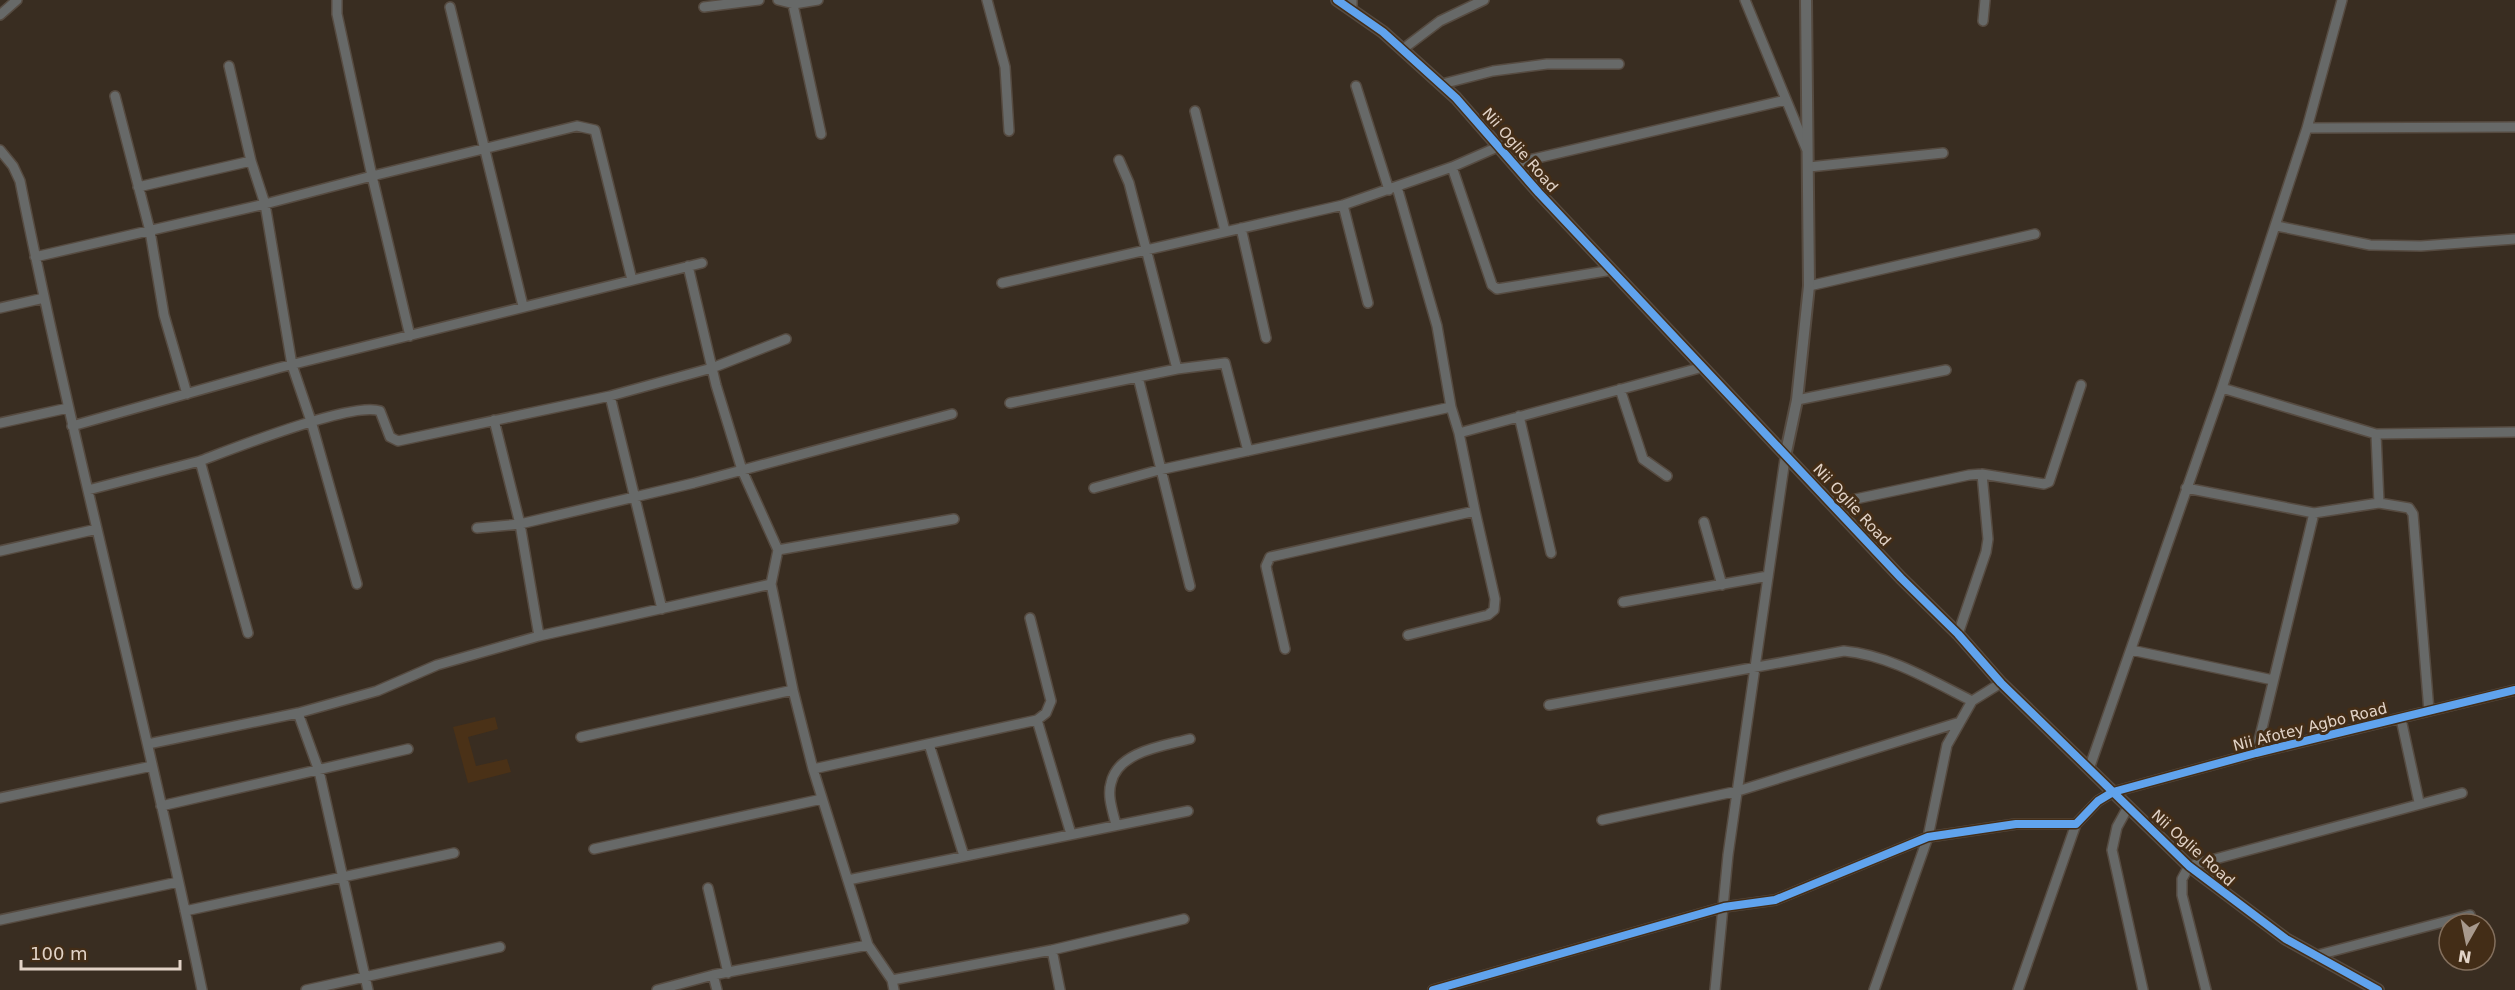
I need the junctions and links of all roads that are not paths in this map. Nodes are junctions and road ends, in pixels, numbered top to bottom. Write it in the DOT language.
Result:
graph roads {
  1 [pos="17,0"];
  2 [pos="337,0"];
  3 [pos="759,0"];
  4 [pos="778,0"];
  5 [pos="818,0"];
  6 [pos="987,0"];
  7 [pos="1337,0"];
  8 [pos="1485,0"];
  9 [pos="1745,0"];
  10 [pos="1806,0"];
  11 [pos="1985,0"];
  12 [pos="2342,0"];
  13 [pos="793,2"];
  14 [pos="1352,5"];
  15 [pos="450,7"];
  16 [pos="704,7"];
  17 [pos="0,15"];
  18 [pos="1983,21"];
  19 [pos="1403,49"];
  20 [pos="1619,64"];
  21 [pos="229,66"];
  22 [pos="1442,84"];
  23 [pos="1356,86"];
  24 [pos="116,96"];
  25 [pos="1786,100"];
  26 [pos="1195,111"];
  27 [pos="2515,127"];
  28 [pos="2307,128"];
  29 [pos="1009,131"];
  30 [pos="821,134"];
  31 [pos="1500,146"];
  32 [pos="482,149"];
  33 [pos="0,150"];
  34 [pos="1943,153"];
  35 [pos="1119,160"];
  36 [pos="1809,161"];
  37 [pos="251,162"];
  38 [pos="1516,163"];
  39 [pos="1452,167"];
  40 [pos="372,177"];
  41 [pos="138,187"];
  42 [pos="1393,189"];
  43 [pos="265,204"];
  44 [pos="1343,205"];
  45 [pos="2277,225"];
  46 [pos="1241,228"];
  47 [pos="150,231"];
  48 [pos="1225,231"];
  49 [pos="2035,234"];
  50 [pos="2515,238"];
  51 [pos="1146,249"];
  52 [pos="35,257"];
  53 [pos="702,263"];
  54 [pos="688,266"];
  55 [pos="1612,270"];
  56 [pos="632,280"];
  57 [pos="1002,283"];
  58 [pos="1809,285"];
  59 [pos="44,297"];
  60 [pos="1368,303"];
  61 [pos="523,306"];
  62 [pos="0,308"];
  63 [pos="410,336"];
  64 [pos="1266,338"];
  65 [pos="786,339"];
  66 [pos="292,365"];
  67 [pos="1703,367"];
  68 [pos="712,368"];
  69 [pos="1176,369"];
  70 [pos="1946,370"];
  71 [pos="1138,377"];
  72 [pos="2081,386"];
  73 [pos="2222,388"];
  74 [pos="1620,389"];
  75 [pos="187,394"];
  76 [pos="610,396"];
  77 [pos="1797,400"];
  78 [pos="1010,403"];
  79 [pos="1451,407"];
  80 [pos="68,408"];
  81 [pos="952,414"];
  82 [pos="1519,416"];
  83 [pos="494,420"];
  84 [pos="311,421"];
  85 [pos="0,423"];
  86 [pos="72,426"];
  87 [pos="2515,432"];
  88 [pos="1459,433"];
  89 [pos="2376,434"];
  90 [pos="1248,451"];
  91 [pos="1786,452"];
  92 [pos="200,461"];
  93 [pos="742,470"];
  94 [pos="1160,470"];
  95 [pos="1982,474"];
  96 [pos="1667,476"];
  97 [pos="1094,488"];
  98 [pos="2186,488"];
  99 [pos="88,490"];
  100 [pos="633,497"];
  101 [pos="1832,504"];
  102 [pos="2379,504"];
  103 [pos="1475,511"];
  104 [pos="2314,513"];
  105 [pos="954,519"];
  106 [pos="1704,522"];
  107 [pos="520,524"];
  108 [pos="477,528"];
  109 [pos="98,529"];
  110 [pos="778,550"];
  111 [pos="0,551"];
  112 [pos="1551,553"];
  113 [pos="1768,576"];
  114 [pos="357,584"];
  115 [pos="771,584"];
  116 [pos="1722,585"];
  117 [pos="1190,586"];
  118 [pos="1623,602"];
  119 [pos="662,609"];
  120 [pos="1030,618"];
  121 [pos="248,633"];
  122 [pos="1958,634"];
  123 [pos="1408,635"];
  124 [pos="539,636"];
  125 [pos="1285,649"];
  126 [pos="2131,650"];
  127 [pos="1756,665"];
  128 [pos="2273,680"];
  129 [pos="2001,683"];
  130 [pos="793,690"];
  131 [pos="2515,690"];
  132 [pos="1972,701"];
  133 [pos="1549,705"];
  134 [pos="2429,711"];
  135 [pos="298,713"];
  136 [pos="2401,719"];
  137 [pos="1037,720"];
  138 [pos="1957,723"];
  139 [pos="581,737"];
  140 [pos="1190,739"];
  141 [pos="148,744"];
  142 [pos="929,744"];
  143 [pos="408,749"];
  144 [pos="2256,753"];
  145 [pos="152,766"];
  146 [pos="2089,769"];
  147 [pos="813,770"];
  148 [pos="319,771"];
  149 [pos="1738,791"];
  150 [pos="2113,792"];
  151 [pos="2462,793"];
  152 [pos="0,798"];
  153 [pos="822,799"];
  154 [pos="2419,802"];
  155 [pos="161,806"];
  156 [pos="2128,807"];
  157 [pos="1188,811"];
  158 [pos="1602,820"];
  159 [pos="2076,824"];
  160 [pos="1116,825"];
  161 [pos="1071,834"];
  162 [pos="1928,837"];
  163 [pos="594,849"];
  164 [pos="454,852"];
  165 [pos="964,856"];
  166 [pos="2189,866"];
  167 [pos="343,876"];
  168 [pos="848,880"];
  169 [pos="178,882"];
  170 [pos="708,888"];
  171 [pos="1724,907"];
  172 [pos="185,911"];
  173 [pos="1184,919"];
  174 [pos="0,920"];
  175 [pos="2437,924"];
  176 [pos="868,945"];
  177 [pos="500,947"];
  178 [pos="1052,950"];
  179 [pos="2314,956"];
  180 [pos="728,973"];
  181 [pos="713,975"];
  182 [pos="367,976"];
  183 [pos="2021,979"];
  184 [pos="893,985"];
  185 [pos="202,990"];
  186 [pos="306,990"];
  187 [pos="368,990"];
  188 [pos="657,990"];
  189 [pos="717,990"];
  190 [pos="1060,990"];
  191 [pos="1432,990"];
  192 [pos="1714,990"];
  193 [pos="1874,990"];
  194 [pos="2018,990"];
  195 [pos="2025,990"];
  196 [pos="2143,990"];
  197 [pos="2206,990"];
  198 [pos="2378,990"];
  1 -- 17 [label="street"];
  2 -- 40 [label="street"];
  3 -- 16 [label="street"];
  4 -- 13 [label="street"];
  5 -- 13 [label="street"];
  6 -- 29 [label="street"];
  7 -- 14 [label="street, Nii Oglie Road"];
  8 -- 19 [label="street"];
  9 -- 25 [label="street"];
  10 -- 36 [label="street"];
  11 -- 18 [label="street"];
  12 -- 28 [label="street"];
  13 -- 30 [label="street"];
  14 -- 19 [label="street, Nii Oglie Road"];
  15 -- 32 [label="street"];
  19 -- 22 [label="street, Nii Oglie Road"];
  20 -- 22 [label="street"];
  21 -- 37 [label="street"];
  22 -- 31 [label="street, Nii Oglie Road"];
  23 -- 42 [label="street"];
  24 -- 41 [label="street"];
  25 -- 36 [label="street"];
  25 -- 38 [label="street"];
  26 -- 48 [label="street"];
  27 -- 28 [label="street"];
  28 -- 45 [label="street"];
  31 -- 38 [label="street, Nii Oglie Road"];
  31 -- 39 [label="street"];
  32 -- 40 [label="street"];
  32 -- 56 [label="street"];
  32 -- 61 [label="street"];
  33 -- 52 [label="street"];
  34 -- 36 [label="street"];
  35 -- 51 [label="street"];
  36 -- 58 [label="street"];
  37 -- 41 [label="street"];
  37 -- 43 [label="street"];
  38 -- 55 [label="street, Nii Oglie Road"];
  39 -- 42 [label="street"];
  39 -- 55 [label="street"];
  40 -- 43 [label="street"];
  40 -- 63 [label="street"];
  41 -- 47 [label="street"];
  42 -- 44 [label="street"];
  42 -- 79 [label="street"];
  43 -- 47 [label="street"];
  43 -- 66 [label="street"];
  44 -- 46 [label="street"];
  44 -- 60 [label="street"];
  45 -- 50 [label="street"];
  45 -- 73 [label="street"];
  46 -- 48 [label="street"];
  46 -- 64 [label="street"];
  47 -- 52 [label="street"];
  47 -- 75 [label="street"];
  48 -- 51 [label="street"];
  49 -- 58 [label="street"];
  51 -- 57 [label="street"];
  51 -- 69 [label="street"];
  52 -- 59 [label="street"];
  53 -- 54 [label="street"];
  54 -- 56 [label="street"];
  54 -- 68 [label="street"];
  55 -- 67 [label="street, Nii Oglie Road"];
  56 -- 61 [label="street"];
  58 -- 77 [label="street"];
  59 -- 62 [label="street"];
  59 -- 80 [label="street"];
  61 -- 63 [label="street"];
  63 -- 66 [label="street"];
  65 -- 68 [label="street"];
  66 -- 75 [label="street"];
  66 -- 84 [label="street"];
  67 -- 74 [label="street"];
  67 -- 91 [label="street, Nii Oglie Road"];
  68 -- 76 [label="street"];
  68 -- 93 [label="street"];
  69 -- 71 [label="street"];
  69 -- 90 [label="street"];
  70 -- 77 [label="street"];
  71 -- 78 [label="street"];
  71 -- 94 [label="street"];
  72 -- 95 [label="street"];
  73 -- 89 [label="street"];
  73 -- 98 [label="street"];
  74 -- 82 [label="street"];
  74 -- 96 [label="street"];
  75 -- 86 [label="street"];
  76 -- 83 [label="street"];
  76 -- 100 [label="street"];
  77 -- 91 [label="street"];
  79 -- 88 [label="street"];
  79 -- 90 [label="street"];
  80 -- 85 [label="street"];
  80 -- 86 [label="street"];
  81 -- 93 [label="street"];
  82 -- 88 [label="street"];
  82 -- 112 [label="street"];
  83 -- 84 [label="street"];
  83 -- 107 [label="street"];
  84 -- 92 [label="street"];
  84 -- 114 [label="street"];
  86 -- 99 [label="street"];
  87 -- 89 [label="street"];
  88 -- 103 [label="street"];
  89 -- 102 [label="street"];
  90 -- 94 [label="street"];
  91 -- 101 [label="street, Nii Oglie Road"];
  91 -- 113 [label="street"];
  92 -- 99 [label="street"];
  92 -- 121 [label="street"];
  93 -- 100 [label="street"];
  93 -- 110 [label="street"];
  94 -- 97 [label="street"];
  94 -- 117 [label="street"];
  95 -- 101 [label="street"];
  95 -- 122 [label="street"];
  98 -- 104 [label="street"];
  98 -- 126 [label="street"];
  99 -- 109 [label="street"];
  100 -- 107 [label="street"];
  100 -- 119 [label="street"];
  101 -- 122 [label="street, Nii Oglie Road"];
  102 -- 104 [label="street"];
  102 -- 134 [label="street"];
  103 -- 123 [label="street"];
  103 -- 125 [label="street"];
  104 -- 128 [label="street"];
  105 -- 110 [label="street"];
  106 -- 116 [label="street"];
  107 -- 108 [label="street"];
  107 -- 124 [label="street"];
  109 -- 111 [label="street"];
  109 -- 141 [label="street"];
  110 -- 115 [label="street"];
  113 -- 116 [label="street"];
  113 -- 127 [label="street"];
  115 -- 119 [label="street"];
  115 -- 130 [label="street"];
  116 -- 118 [label="street"];
  119 -- 124 [label="street"];
  120 -- 137 [label="street"];
  122 -- 129 [label="street, Nii Oglie Road"];
  124 -- 135 [label="street"];
  126 -- 128 [label="street"];
  126 -- 146 [label="street"];
  127 -- 132 [label="street"];
  127 -- 133 [label="street"];
  127 -- 149 [label="street"];
  128 -- 144 [label="street"];
  129 -- 132 [label="street"];
  129 -- 146 [label="street, Nii Oglie Road"];
  130 -- 139 [label="street"];
  130 -- 147 [label="street"];
  131 -- 134 [label="street, Nii Afotey Agbo Road"];
  132 -- 138 [label="street"];
  134 -- 136 [label="street, Nii Afotey Agbo Road"];
  135 -- 141 [label="street"];
  135 -- 148 [label="street"];
  136 -- 144 [label="street, Nii Afotey Agbo Road"];
  136 -- 154 [label="street"];
  137 -- 142 [label="street"];
  137 -- 161 [label="street"];
  138 -- 149 [label="street"];
  138 -- 162 [label="street"];
  140 -- 160 [label="street"];
  141 -- 145 [label="street"];
  142 -- 147 [label="street"];
  142 -- 165 [label="street"];
  143 -- 148 [label="street"];
  144 -- 150 [label="street, Nii Afotey Agbo Road"];
  145 -- 152 [label="street"];
  145 -- 155 [label="street"];
  146 -- 150 [label="street, Nii Oglie Road"];
  147 -- 153 [label="street"];
  148 -- 155 [label="street"];
  148 -- 167 [label="street"];
  149 -- 158 [label="street"];
  149 -- 171 [label="street"];
  150 -- 156 [label="street, Nii Oglie Road"];
  150 -- 159 [label="street"];
  151 -- 154 [label="street"];
  153 -- 163 [label="street"];
  153 -- 168 [label="street"];
  154 -- 166 [label="street"];
  155 -- 169 [label="street"];
  156 -- 166 [label="street, Nii Oglie Road"];
  156 -- 196 [label="street"];
  157 -- 160 [label="street"];
  159 -- 162 [label="street"];
  159 -- 183 [label="street"];
  160 -- 161 [label="street"];
  161 -- 165 [label="street"];
  162 -- 171 [label="street"];
  162 -- 193 [label="street"];
  164 -- 167 [label="street"];
  165 -- 168 [label="street"];
  166 -- 179 [label="street, Nii Oglie Road"];
  166 -- 197 [label="street"];
  167 -- 172 [label="street"];
  167 -- 182 [label="street"];
  168 -- 176 [label="street"];
  169 -- 172 [label="street"];
  169 -- 174 [label="street"];
  170 -- 180 [label="street"];
  171 -- 191 [label="street"];
  171 -- 192 [label="street"];
  172 -- 185 [label="street"];
  173 -- 178 [label="street"];
  175 -- 179 [label="street"];
  176 -- 180 [label="street"];
  176 -- 184 [label="street"];
  177 -- 182 [label="street"];
  178 -- 184 [label="street"];
  178 -- 190 [label="street"];
  179 -- 198 [label="street, Nii Oglie Road"];
  180 -- 181 [label="street"];
  181 -- 188 [label="street"];
  181 -- 189 [label="street"];
  182 -- 186 [label="street"];
  182 -- 187 [label="street"];
  183 -- 194 [label="street"];
  183 -- 195 [label="street"];
}
